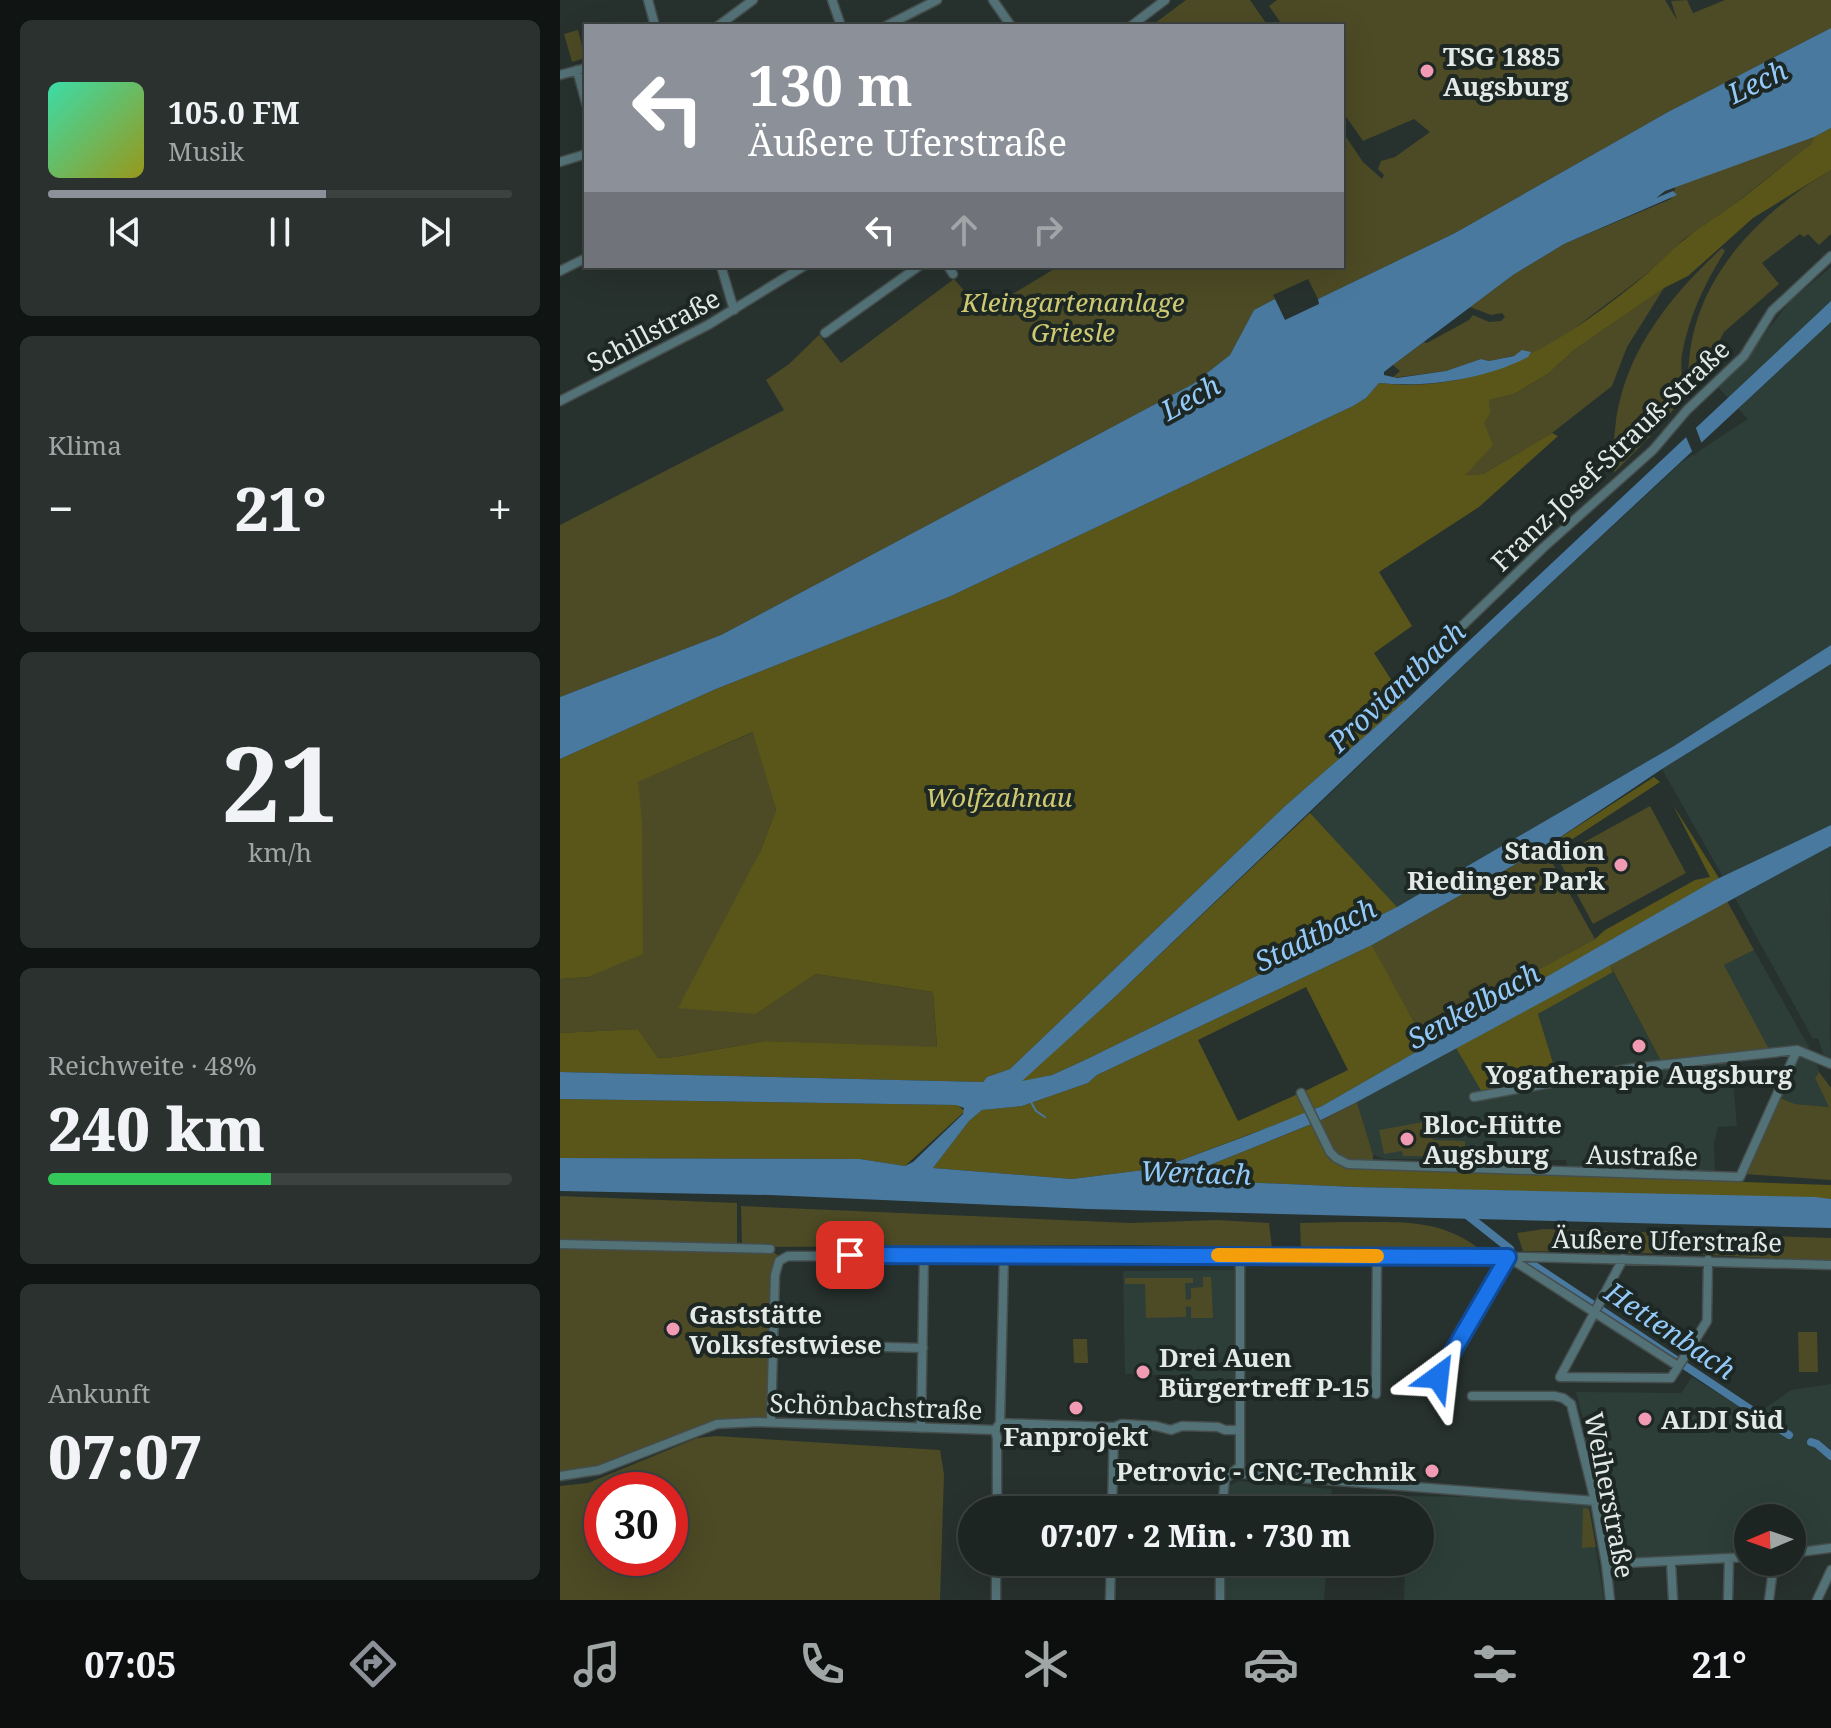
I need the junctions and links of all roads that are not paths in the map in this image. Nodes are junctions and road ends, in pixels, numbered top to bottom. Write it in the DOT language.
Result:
graph roads {
  1 [pos="648,0"];
  2 [pos="753,0"];
  3 [pos="832,0"];
  4 [pos="993,0"];
  5 [pos="1165,0"];
  6 [pos="931,1"];
  7 [pos="654,24"];
  8 [pos="721,24"];
  9 [pos="840,24"];
  10 [pos="890,24"];
  11 [pos="1010,24"];
  12 [pos="1134,24"];
  13 [pos="582,69"];
  14 [pos="560,75"];
  15 [pos="584,155"];
  16 [pos="560,162"];
  17 [pos="1831,256"];
  18 [pos="584,259"];
  19 [pos="722,268"];
  20 [pos="801,268"];
  21 [pos="916,268"];
  22 [pos="560,271"];
  23 [pos="734,310"];
  24 [pos="825,333"];
  25 [pos="560,401"];
  26 [pos="1409,677"];
  27 [pos="1797,1050"];
  28 [pos="1831,1064"];
  29 [pos="1301,1093"];
  30 [pos="1474,1097"];
  31 [pos="560,1244"];
  32 [pos="770,1249"];
  33 [pos="1004,1255"];
  34 [pos="1240,1255"];
  35 [pos="924,1256"];
  36 [pos="1377,1256"];
  37 [pos="1508,1257"];
  38 [pos="1623,1259"];
  39 [pos="1708,1260"];
  40 [pos="1831,1265"];
  41 [pos="1594,1312"];
  42 [pos="773,1344"];
  43 [pos="923,1348"];
  44 [pos="1678,1366"];
  45 [pos="1376,1394"];
  46 [pos="1438,1395"];
  47 [pos="1472,1396"];
  48 [pos="771,1422"];
  49 [pos="997,1426"];
  50 [pos="1114,1427"];
  51 [pos="921,1428"];
  52 [pos="1240,1430"];
  53 [pos="1235,1473"];
  54 [pos="560,1476"];
  55 [pos="997,1496"];
  56 [pos="1112,1496"];
  57 [pos="1223,1496"];
  58 [pos="1595,1501"];
  59 [pos="1831,1548"];
  60 [pos="1806,1551"];
  61 [pos="1734,1558"];
  62 [pos="1729,1559"];
  63 [pos="1671,1562"];
  64 [pos="1606,1564"];
  65 [pos="1831,1570"];
  66 [pos="996,1576"];
  67 [pos="1111,1576"];
  68 [pos="1220,1576"];
  69 [pos="1772,1576"];
  70 [pos="996,1600"];
  71 [pos="1110,1600"];
  72 [pos="1220,1600"];
  73 [pos="1610,1600"];
  74 [pos="1673,1600"];
  75 [pos="1728,1600"];
  76 [pos="1769,1600"];
  77 [pos="1817,1600"];
  1 -- 7 [label="street"];
  2 -- 8 [label="street"];
  3 -- 9 [label="street"];
  4 -- 11 [label="street"];
  5 -- 12 [label="street"];
  6 -- 10 [label="street"];
  13 -- 14 [label="street"];
  15 -- 16 [label="street"];
  17 -- 26 [label="street, Franz-Josef-Strauß-Straße"];
  18 -- 22 [label="street"];
  19 -- 23 [label="street"];
  20 -- 23 [label="street, Schillstraße"];
  21 -- 24 [label="street"];
  23 -- 25 [label="street, Schillstraße"];
  27 -- 28 [label="street"];
  27 -- 29 [label="street, Austraße"];
  27 -- 30 [label="street"];
  31 -- 32 [label="street"];
  33 -- 34 [label="street, Äußere Uferstraße"];
  33 -- 35 [label="street, Äußere Uferstraße"];
  33 -- 49 [label="street"];
  34 -- 36 [label="street, Äußere Uferstraße"];
  34 -- 52 [label="street"];
  35 -- 42 [label="street, Äußere Uferstraße"];
  35 -- 43 [label="street"];
  36 -- 37 [label="street, Äußere Uferstraße"];
  36 -- 45 [label="street"];
  37 -- 38 [label="street, Äußere Uferstraße"];
  37 -- 41 [label="street"];
  37 -- 46 [label="street"];
  38 -- 39 [label="street, Äußere Uferstraße"];
  38 -- 41 [label="street"];
  39 -- 40 [label="street, Äußere Uferstraße"];
  39 -- 44 [label="street"];
  41 -- 44 [label="street"];
  41 -- 44 [label="street"];
  42 -- 43 [label="street"];
  42 -- 48 [label="street"];
  43 -- 51 [label="street"];
  47 -- 58 [label="street, Weiherstraße"];
  48 -- 51 [label="street, Schönbachstraße"];
  48 -- 54 [label="street, Schönbachstraße"];
  49 -- 50 [label="street, Schönbachstraße"];
  49 -- 51 [label="street, Schönbachstraße"];
  49 -- 55 [label="street"];
  50 -- 52 [label="street, Schönbachstraße"];
  50 -- 56 [label="street"];
  52 -- 53 [label="street"];
  53 -- 57 [label="street"];
  53 -- 58 [label="street"];
  58 -- 64 [label="street, Weiherstraße"];
  59 -- 60 [label="street"];
  61 -- 62 [label="street"];
  62 -- 63 [label="street"];
  62 -- 75 [label="street"];
  63 -- 64 [label="street"];
  63 -- 74 [label="street"];
  64 -- 73 [label="street, Weiherstraße"];
  65 -- 77 [label="street"];
  66 -- 70 [label="street"];
  67 -- 71 [label="street"];
  68 -- 72 [label="street"];
  69 -- 76 [label="street"];
}
